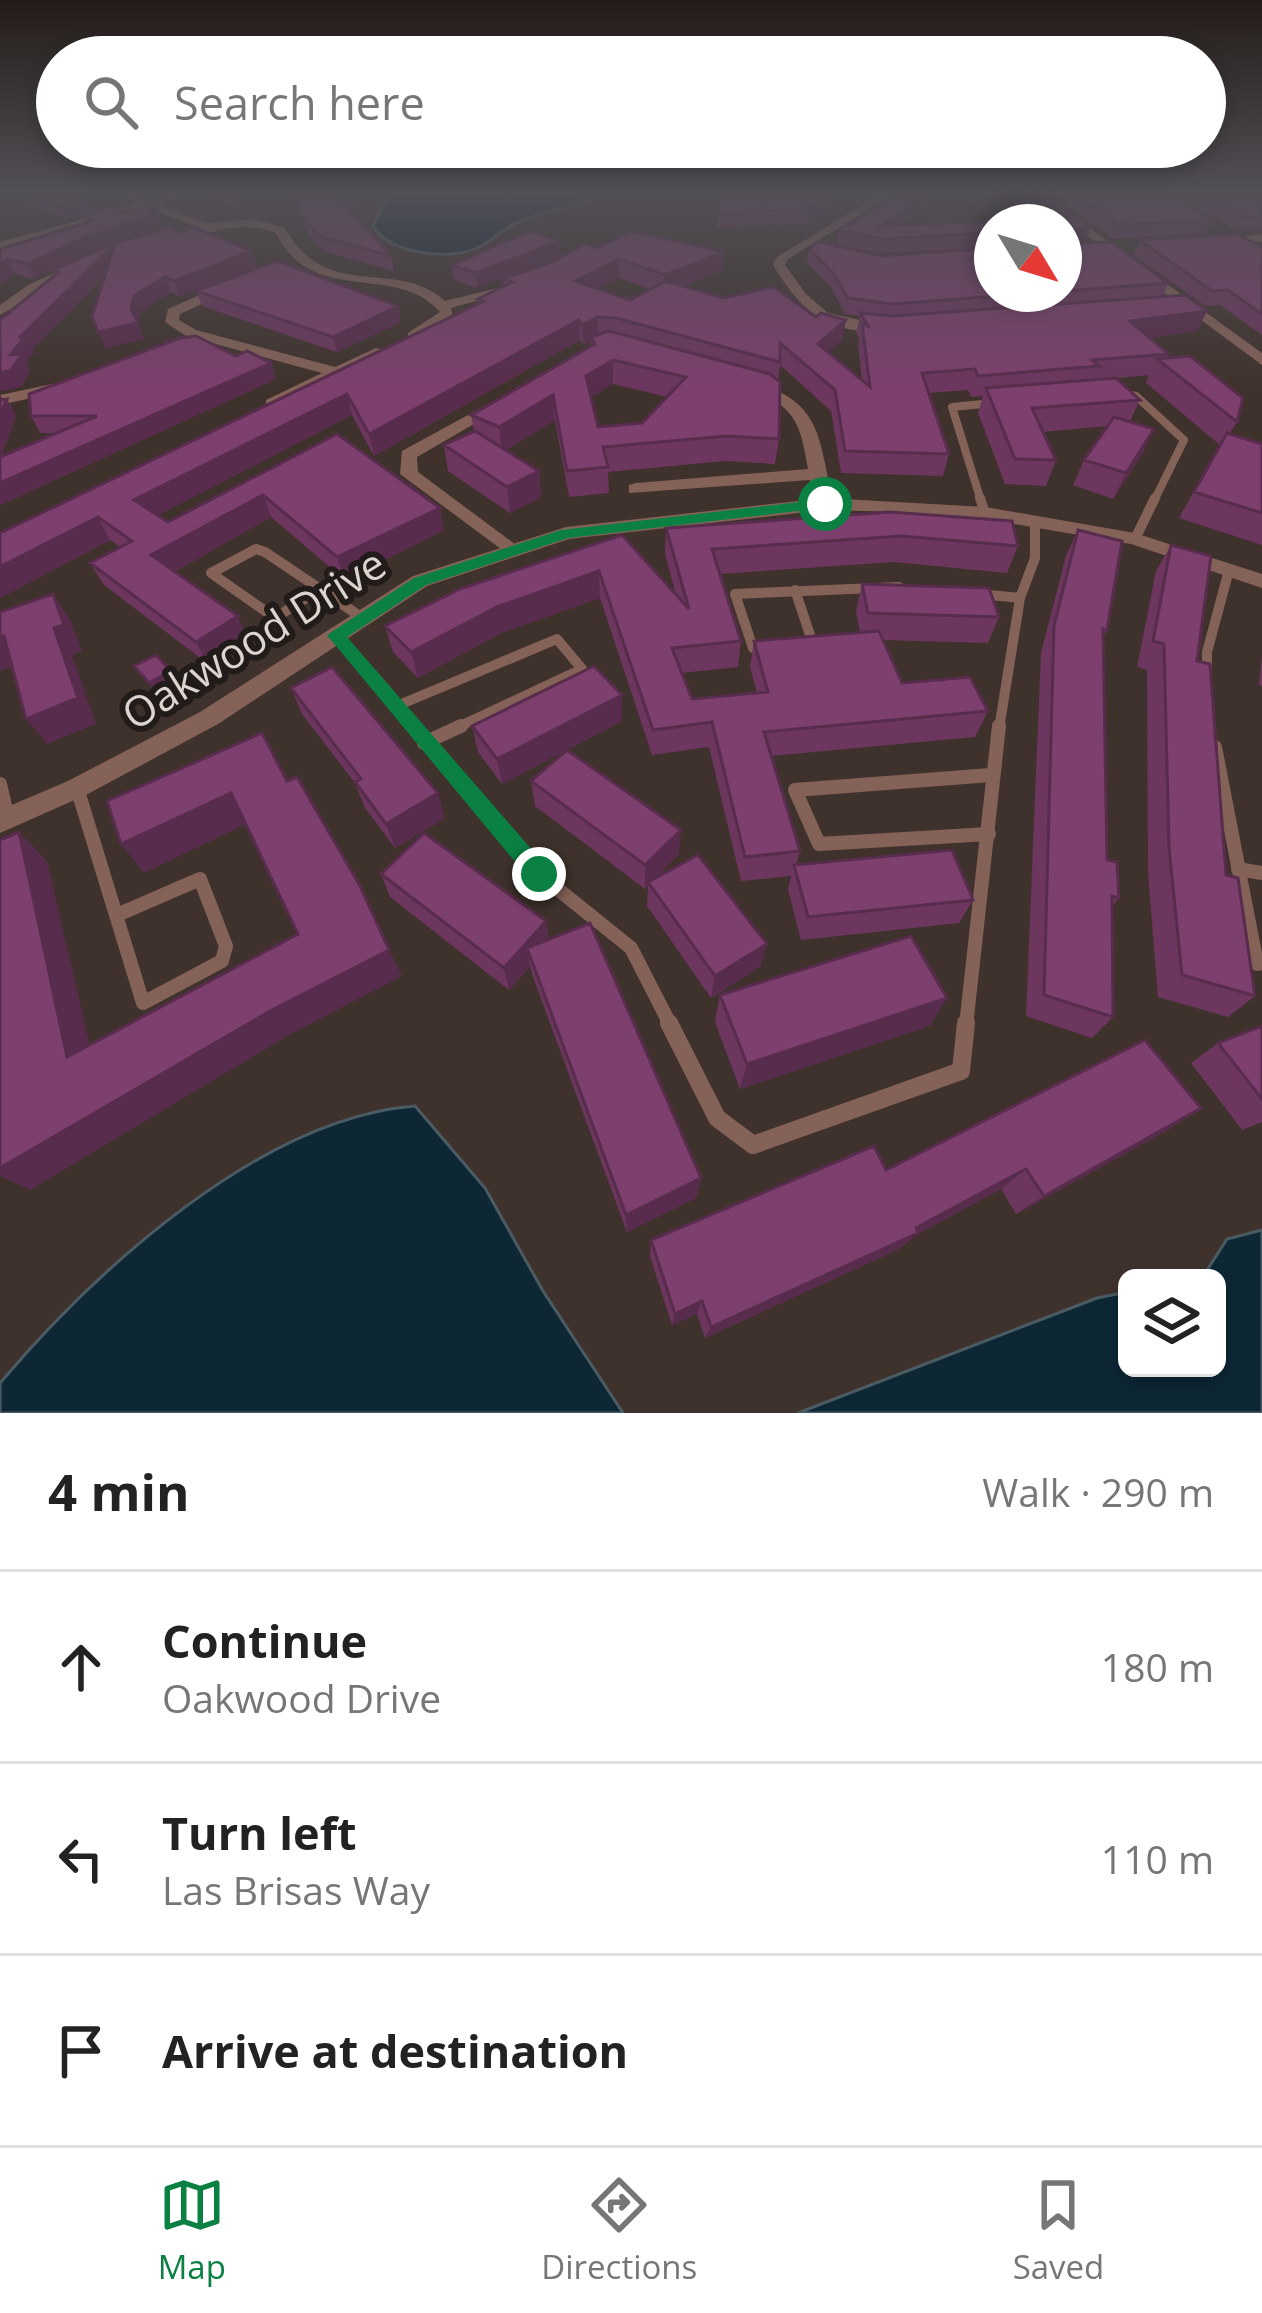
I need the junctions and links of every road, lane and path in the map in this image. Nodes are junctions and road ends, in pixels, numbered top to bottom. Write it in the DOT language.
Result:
graph roads {
  1 [pos="295,258"];
  2 [pos="783,258"];
  3 [pos="1121,258"];
  4 [pos="297,260"];
  5 [pos="99,261"];
  6 [pos="278,267"];
  7 [pos="241,281"];
  8 [pos="530,281"];
  9 [pos="796,293"];
  10 [pos="778,294"];
  11 [pos="444,305"];
  12 [pos="1185,305"];
  13 [pos="1162,307"];
  14 [pos="0,311"];
  15 [pos="911,326"];
  16 [pos="191,333"];
  17 [pos="171,341"];
  18 [pos="1262,360"];
  19 [pos="336,372"];
  20 [pos="74,382"];
  21 [pos="739,382"];
  22 [pos="522,390"];
  23 [pos="1116,393"];
  24 [pos="0,400"];
  25 [pos="999,403"];
  26 [pos="255,411"];
  27 [pos="816,474"];
  28 [pos="636,489"];
  29 [pos="825,504"];
  30 [pos="985,513"];
  31 [pos="1035,521"];
  32 [pos="1136,539"];
  33 [pos="509,549"];
  34 [pos="1229,570"];
  35 [pos="1262,580"];
  36 [pos="906,587"];
  37 [pos="321,589"];
  38 [pos="795,590"];
  39 [pos="974,594"];
  40 [pos="1020,598"];
  41 [pos="361,617"];
  42 [pos="336,635"];
  43 [pos="793,645"];
  44 [pos="773,646"];
  45 [pos="1208,693"];
  46 [pos="399,705"];
  47 [pos="1212,735"];
  48 [pos="424,743"];
  49 [pos="991,775"];
  50 [pos="0,784"];
  51 [pos="77,788"];
  52 [pos="4,820"];
  53 [pos="988,834"];
  54 [pos="1238,868"];
  55 [pos="1262,873"];
  56 [pos="117,915"];
  57 [pos="1262,963"];
  1 -- 4 [label="street"];
  2 -- 9 [label="street"];
  3 -- 12 [label="street"];
  4 -- 6 [label="street"];
  4 -- 11 [label="street"];
  5 -- 14 [label="street"];
  7 -- 16 [label="street"];
  8 -- 11 [label="street"];
  9 -- 10 [label="street"];
  9 -- 15 [label="street"];
  11 -- 19 [label="street"];
  12 -- 13 [label="street"];
  12 -- 18 [label="street"];
  16 -- 17 [label="street"];
  16 -- 19 [label="street"];
  19 -- 26 [label="street"];
  20 -- 24 [label="street"];
  21 -- 27 [label="street"];
  22 -- 33 [label="street"];
  23 -- 32 [label="lane"];
  25 -- 30 [label="lane"];
  27 -- 28 [label="street"];
  27 -- 29 [label="street"];
  29 -- 30 [label="street, Oakwood Drive"];
  29 -- 33 [label="street, Oakwood Drive"];
  30 -- 31 [label="street, Oakwood Drive"];
  31 -- 32 [label="street, Oakwood Drive"];
  31 -- 40 [label="lane"];
  32 -- 34 [label="street, Oakwood Drive"];
  33 -- 41 [label="street, Oakwood Drive"];
  34 -- 35 [label="street, Oakwood Drive"];
  34 -- 45 [label="lane"];
  36 -- 38 [label="lane"];
  37 -- 37 [label="lane"];
  37 -- 41 [label="lane"];
  38 -- 43 [label="lane"];
  38 -- 44 [label="lane"];
  39 -- 40 [label="lane"];
  40 -- 49 [label="lane"];
  41 -- 42 [label="street, Oakwood Drive"];
  42 -- 46 [label="lane"];
  42 -- 51 [label="street, Oakwood Drive"];
  46 -- 48 [label="lane"];
  46 -- 48 [label="lane"];
  47 -- 54 [label="lane"];
  48 -- 53 [label="lane"];
  49 -- 53 [label="lane"];
  49 -- 53 [label="lane"];
  50 -- 52 [label="lane"];
  51 -- 52 [label="street, Oakwood Drive"];
  51 -- 56 [label="lane"];
  54 -- 55 [label="lane"];
  54 -- 57 [label="lane"];
  56 -- 56 [label="lane"];
}
